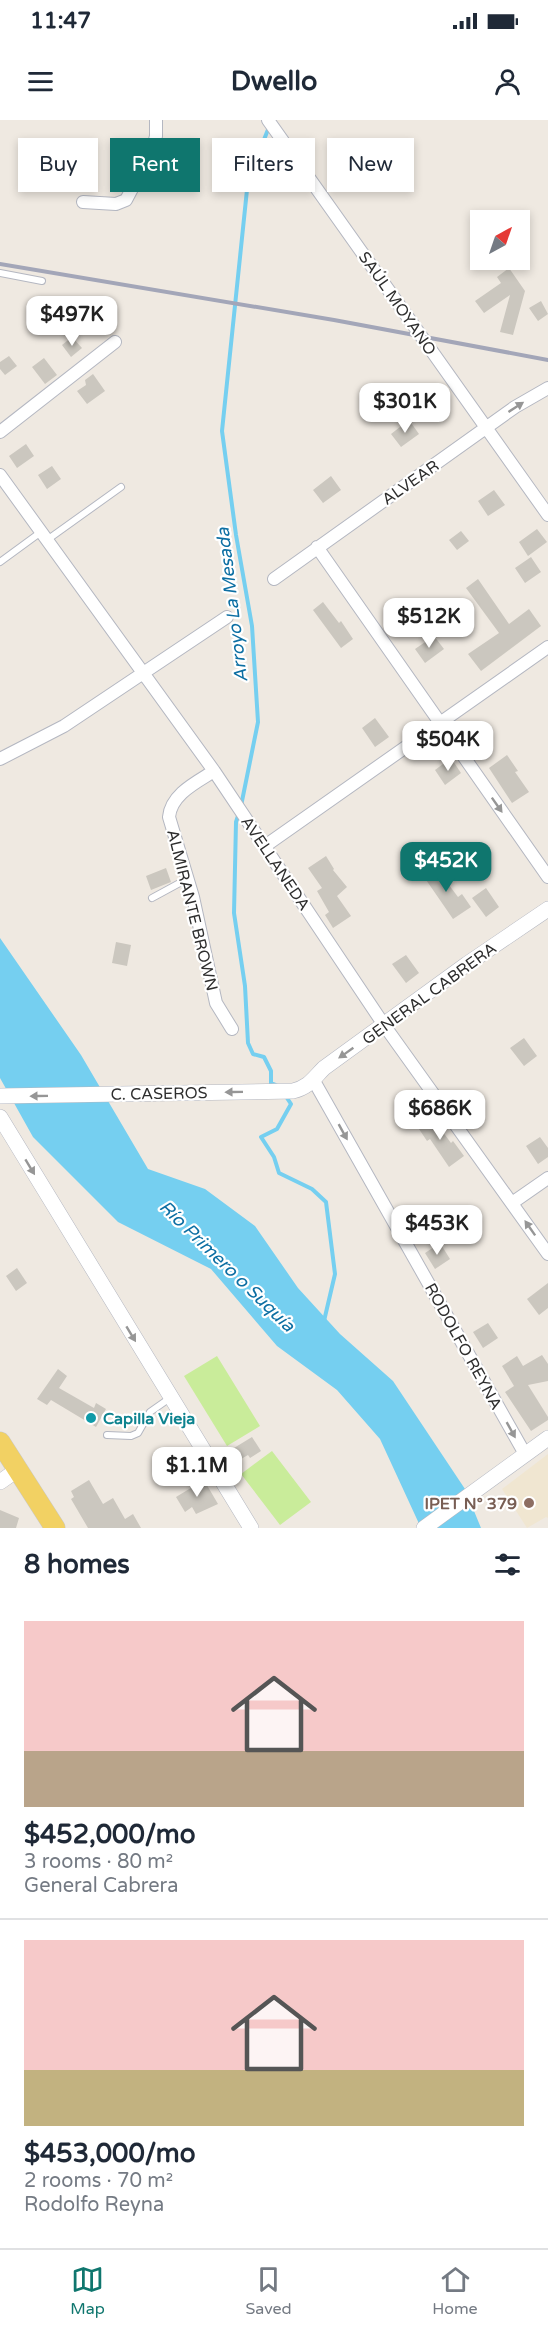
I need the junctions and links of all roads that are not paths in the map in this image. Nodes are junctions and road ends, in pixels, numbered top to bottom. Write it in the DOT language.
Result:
graph roads {
  1 [pos="156,120"];
  2 [pos="268,120"];
  3 [pos="83,202"];
  4 [pos="0,273"];
  5 [pos="42,281"];
  6 [pos="115,342"];
  7 [pos="548,388"];
  8 [pos="486,428"];
  9 [pos="0,432"];
  10 [pos="0,475"];
  11 [pos="121,487"];
  12 [pos="548,515"];
  13 [pos="44,536"];
  14 [pos="317,548"];
  15 [pos="0,562"];
  16 [pos="274,579"];
  17 [pos="227,617"];
  18 [pos="548,647"];
  19 [pos="142,672"];
  20 [pos="439,723"];
  21 [pos="0,759"];
  22 [pos="214,771"];
  23 [pos="265,846"];
  24 [pos="548,877"];
  25 [pos="188,878"];
  26 [pos="152,898"];
  27 [pos="548,909"];
  28 [pos="384,1025"];
  29 [pos="232,1029"];
  30 [pos="314,1081"];
  31 [pos="2,1096"];
  32 [pos="0,1117"];
  33 [pos="548,1178"];
  34 [pos="512,1203"];
  35 [pos="548,1254"];
  36 [pos="170,1398"];
  37 [pos="106,1435"];
  38 [pos="548,1438"];
  39 [pos="1,1448"];
  40 [pos="525,1454"];
  41 [pos="17,1470"];
  42 [pos="0,1482"];
  43 [pos="55,1528"];
  44 [pos="251,1528"];
  45 [pos="424,1528"];
  1 -- 3 [label="street"];
  2 -- 8 [label="street, SAÚL MOYANO"];
  4 -- 5 [label="lane"];
  6 -- 9 [label="street"];
  8 -- 7 [label="street, ALVEAR, one-way"];
  8 -- 12 [label="street, SAÚL MOYANO"];
  8 -- 14 [label="street, ALVEAR"];
  10 -- 13 [label="street, AVELLANEDA"];
  11 -- 13 [label="lane"];
  13 -- 15 [label="lane"];
  13 -- 19 [label="street, AVELLANEDA"];
  14 -- 16 [label="street, ALVEAR"];
  14 -- 20 [label="street"];
  17 -- 19 [label="street"];
  18 -- 20 [label="street"];
  19 -- 21 [label="street"];
  19 -- 22 [label="street, AVELLANEDA"];
  20 -- 23 [label="street"];
  20 -- 24 [label="street, one-way"];
  22 -- 23 [label="street, AVELLANEDA"];
  22 -- 25 [label="street, ALMIRANTE BROWN"];
  23 -- 28 [label="street, AVELLANEDA"];
  25 -- 26 [label="lane"];
  25 -- 29 [label="street, ALMIRANTE BROWN"];
  27 -- 28 [label="street, GENERAL CABRERA"];
  28 -- 30 [label="street, GENERAL CABRERA, one-way"];
  28 -- 34 [label="street, AVELLANEDA"];
  30 -- 31 [label="street, C. CASEROS, one-way"];
  30 -- 40 [label="street, RODOLFO REYNA, one-way"];
  32 -- 36 [label="street, one-way"];
  33 -- 34 [label="street"];
  35 -- 34 [label="street, AVELLANEDA, one-way"];
  36 -- 37 [label="lane"];
  36 -- 44 [label="street"];
  38 -- 40 [label="street"];
  39 -- 41 [label="main road"];
  40 -- 45 [label="street"];
  41 -- 42 [label="street"];
  41 -- 43 [label="main road"];
}
